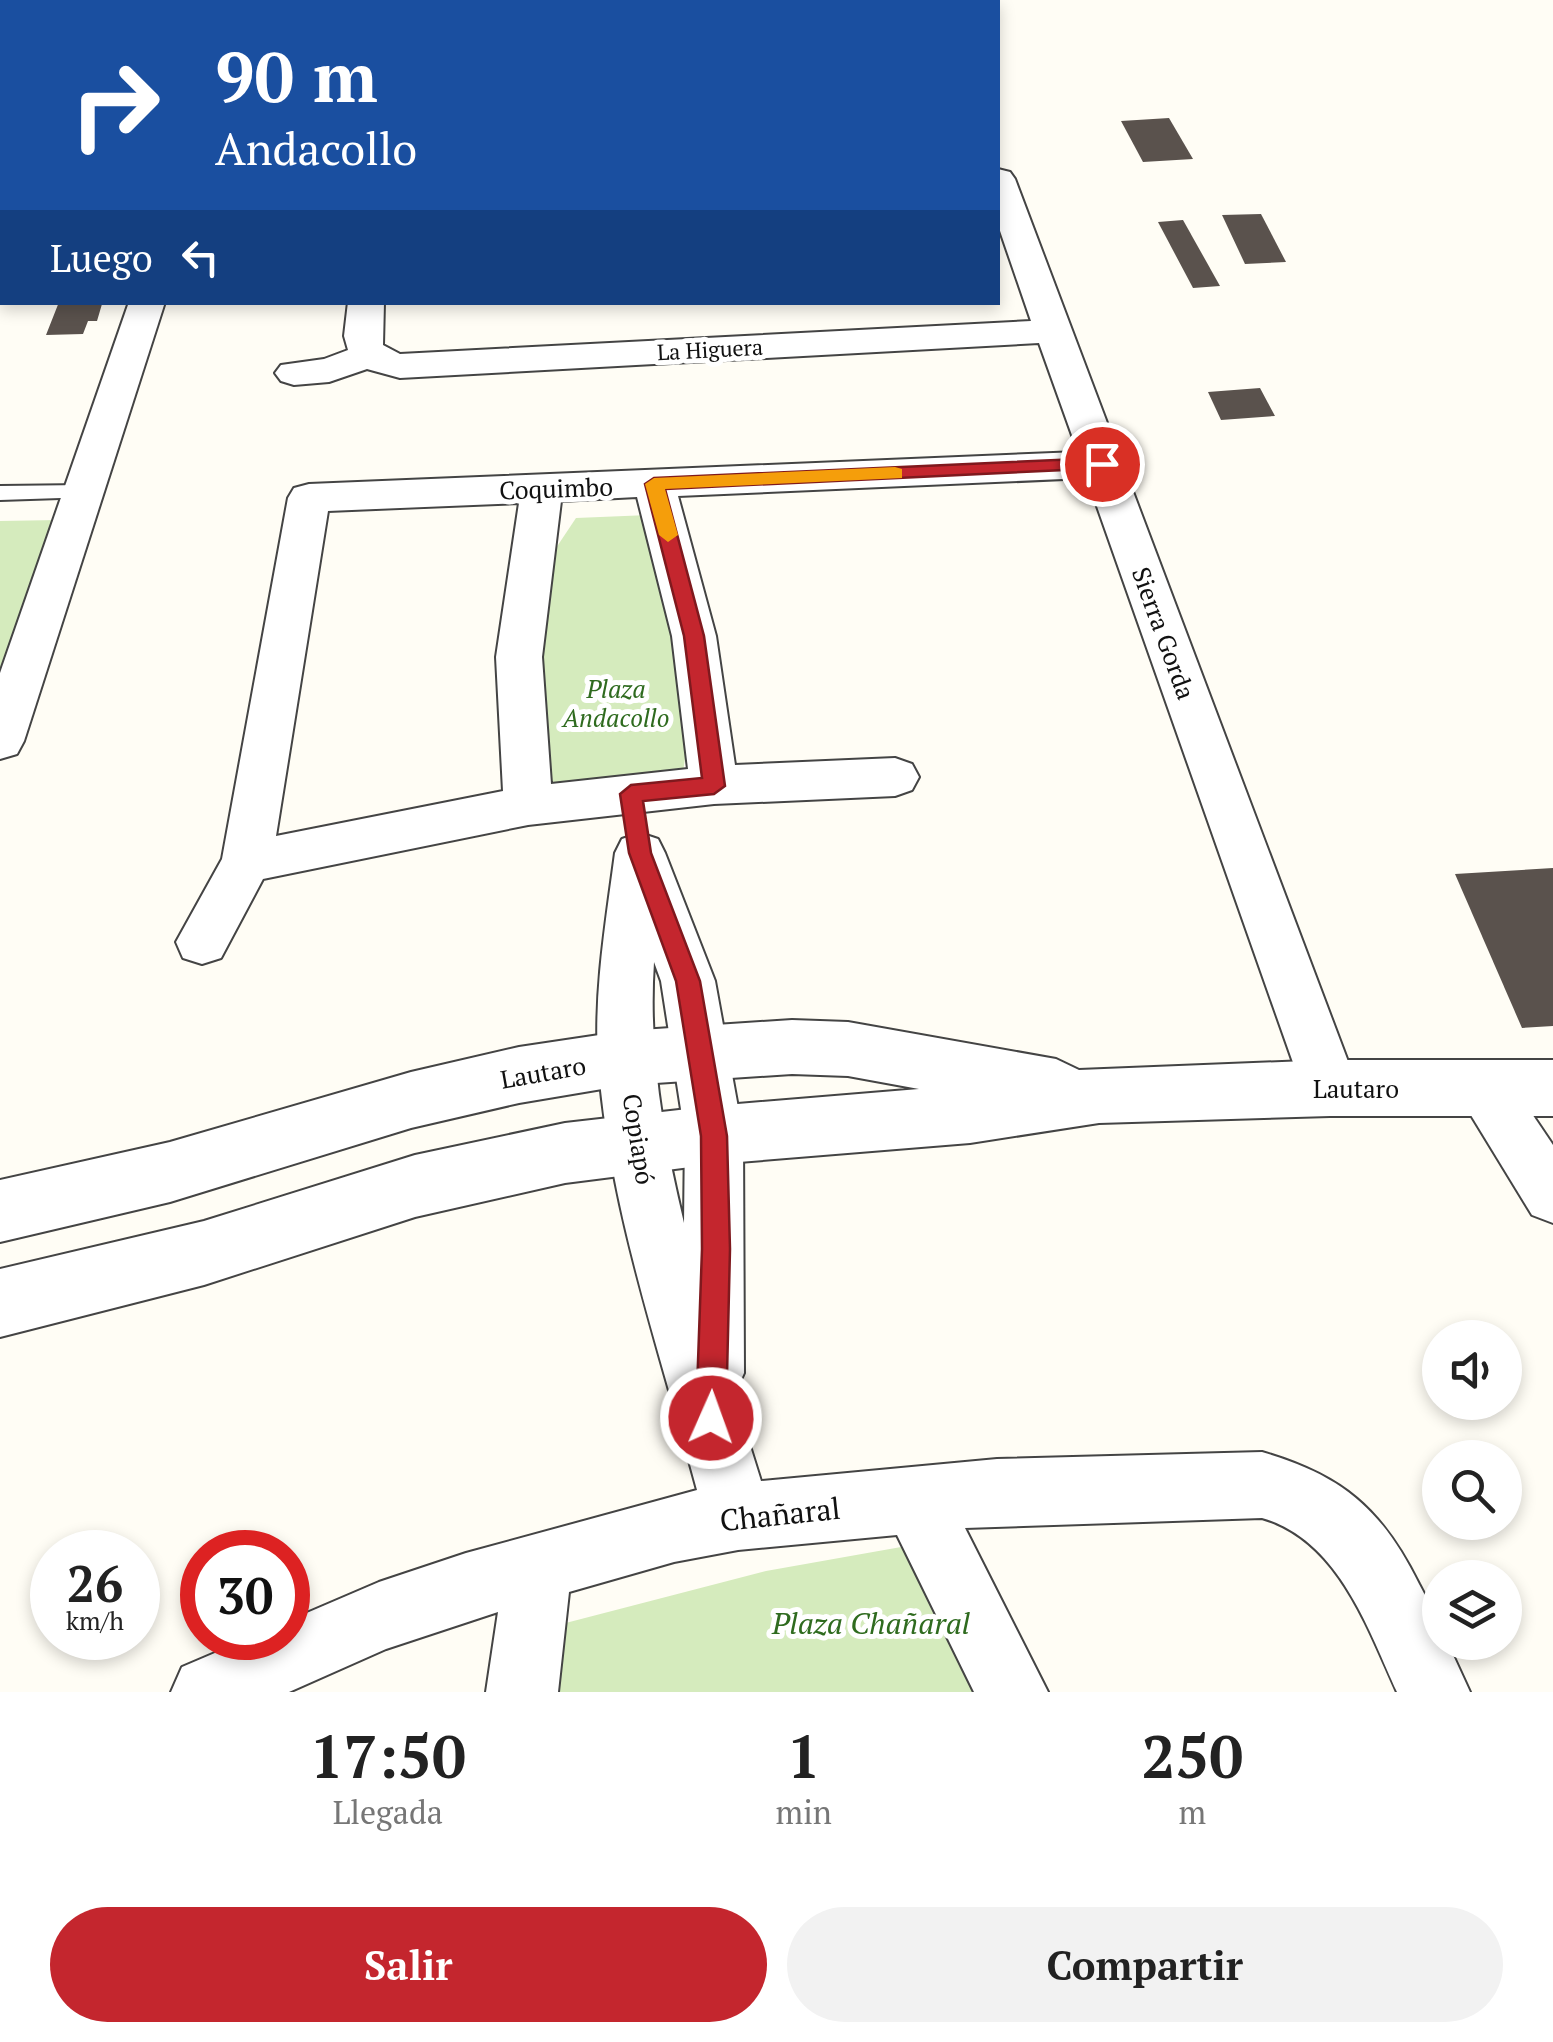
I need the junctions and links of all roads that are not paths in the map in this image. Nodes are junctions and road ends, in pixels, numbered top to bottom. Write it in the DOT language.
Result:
graph roads {
  1 [pos="1000,185"];
  2 [pos="146,305"];
  3 [pos="365,305"];
  4 [pos="844,305"];
  5 [pos="1053,331"];
  6 [pos="852,341"];
  7 [pos="370,355"];
  8 [pos="294,374"];
  9 [pos="1102,464"];
  10 [pos="654,484"];
  11 [pos="542,488"];
  12 [pos="84,492"];
  13 [pos="0,493"];
  14 [pos="0,741"];
  15 [pos="894,777"];
  16 [pos="714,786"];
  17 [pos="631,794"];
  18 [pos="528,806"];
  19 [pos="640,853"];
  20 [pos="247,862"];
  21 [pos="202,942"];
  22 [pos="702,1051"];
  23 [pos="626,1058"];
  24 [pos="1330,1088"];
  25 [pos="1483,1088"];
  26 [pos="1553,1088"];
  27 [pos="1099,1095"];
  28 [pos="714,1136"];
  29 [pos="639,1143"];
  30 [pos="1553,1195"];
  31 [pos="0,1211"];
  32 [pos="0,1303"];
  33 [pos="711,1418"];
  34 [pos="915,1500"];
  35 [pos="738,1516"];
  36 [pos="538,1567"];
  37 [pos="207,1692"];
  38 [pos="522,1692"];
  39 [pos="1012,1692"];
  40 [pos="1434,1692"];
  1 -- 5 [label="street, Sierra Gorda"];
  2 -- 12 [label="street"];
  3 -- 7 [label="street"];
  4 -- 6 [label="street"];
  5 -- 6 [label="street, La Higuera"];
  5 -- 9 [label="street, Sierra Gorda"];
  6 -- 7 [label="street, La Higuera"];
  7 -- 8 [label="street"];
  9 -- 10 [label="street, Coquimbo"];
  9 -- 24 [label="street, Sierra Gorda"];
  10 -- 11 [label="street, Coquimbo"];
  10 -- 16 [label="street"];
  11 -- 18 [label="street"];
  11 -- 20 [label="street, Coquimbo"];
  12 -- 13 [label="lane"];
  12 -- 14 [label="street"];
  15 -- 16 [label="street"];
  16 -- 17 [label="street"];
  17 -- 18 [label="street"];
  17 -- 19 [label="street, Copiapó"];
  18 -- 20 [label="street"];
  19 -- 22 [label="street, Copiapó"];
  19 -- 23 [label="street, Copiapó"];
  20 -- 21 [label="street"];
  22 -- 23 [label="street, Lautaro"];
  22 -- 27 [label="street, Lautaro"];
  22 -- 28 [label="street, Copiapó"];
  23 -- 29 [label="street, Copiapó"];
  23 -- 31 [label="street, Lautaro"];
  24 -- 25 [label="street, Lautaro"];
  24 -- 27 [label="street, Lautaro"];
  25 -- 26 [label="street, Lautaro"];
  25 -- 30 [label="street"];
  27 -- 28 [label="street, Lautaro"];
  28 -- 29 [label="street, Lautaro"];
  28 -- 33 [label="street, Copiapó"];
  29 -- 32 [label="street, Lautaro"];
  29 -- 33 [label="street, Copiapó"];
  33 -- 35 [label="street, Copiapó"];
  34 -- 35 [label="street, Chañaral"];
  34 -- 39 [label="street"];
  34 -- 40 [label="street, Chañaral"];
  35 -- 36 [label="street, Chañaral"];
  36 -- 37 [label="street, Chañaral"];
  36 -- 38 [label="street"];
}
